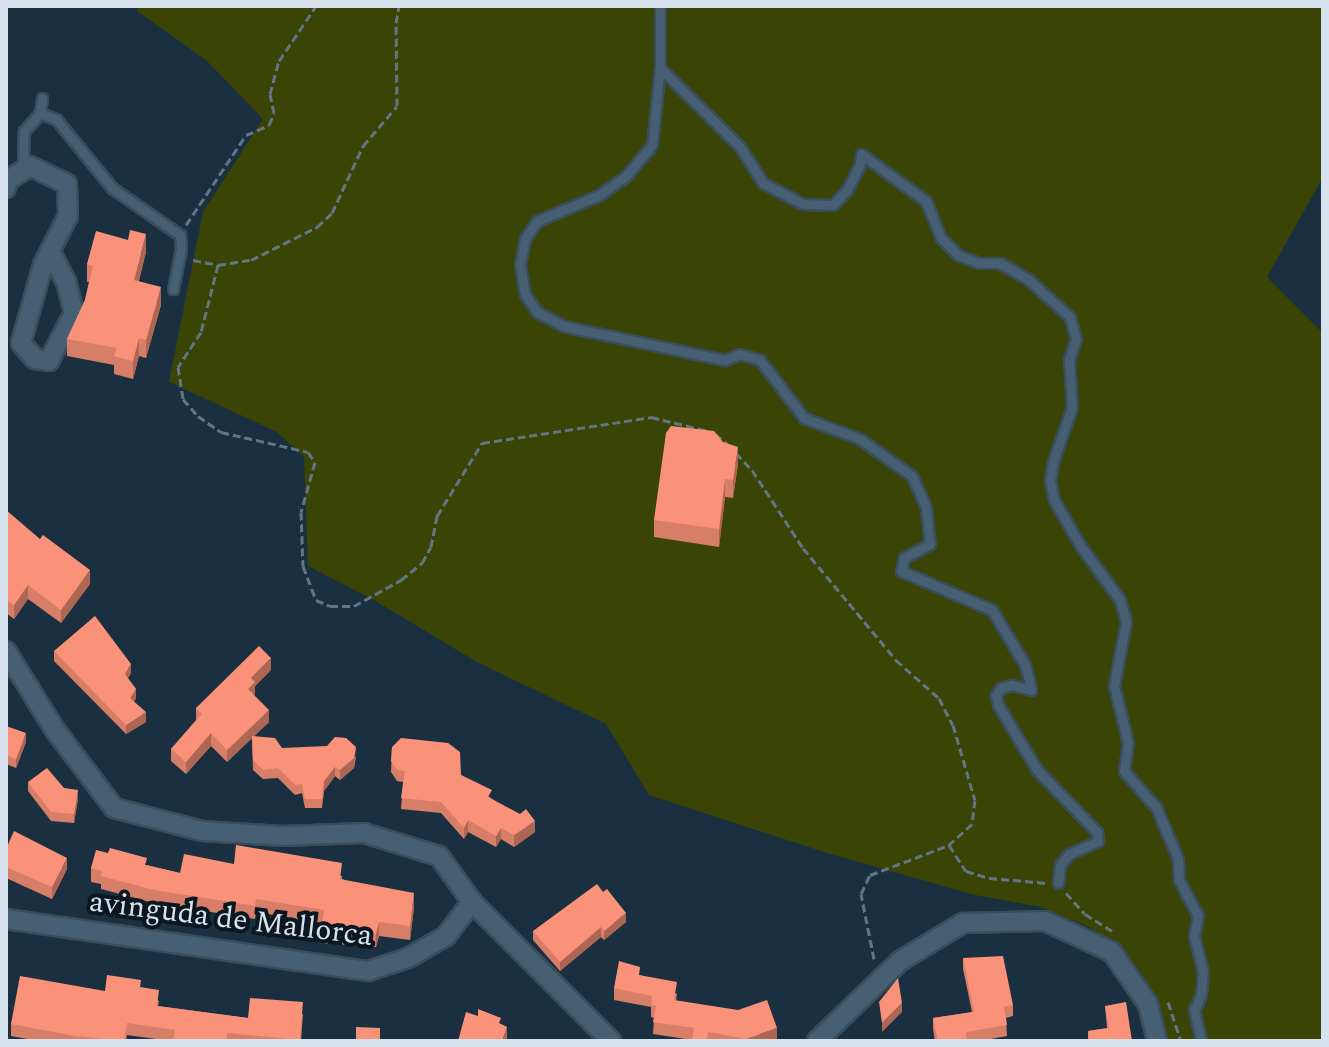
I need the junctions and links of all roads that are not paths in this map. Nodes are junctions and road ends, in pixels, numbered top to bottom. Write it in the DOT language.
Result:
graph roads {
  1 [pos="660,6"];
  2 [pos="660,68"];
  3 [pos="42,98"];
  4 [pos="40,113"];
  5 [pos="23,170"];
  6 [pos="6,188"];
  7 [pos="50,251"];
  8 [pos="173,289"];
  9 [pos="6,651"];
  10 [pos="1058,883"];
  11 [pos="472,902"];
  12 [pos="6,919"];
  13 [pos="611,1041"];
  14 [pos="817,1041"];
  15 [pos="1157,1041"];
  16 [pos="1201,1041"];
  1 -- 2 [label="lane"];
  2 -- 10 [label="lane"];
  2 -- 16 [label="lane"];
  3 -- 4 [label="lane"];
  4 -- 5 [label="lane"];
  4 -- 8 [label="lane"];
  5 -- 6 [label="street"];
  5 -- 7 [label="street"];
  7 -- 7 [label="street"];
  9 -- 11 [label="street"];
  11 -- 12 [label="street, avinguda de Mallorca"];
  11 -- 13 [label="street"];
  14 -- 15 [label="street"];
}
